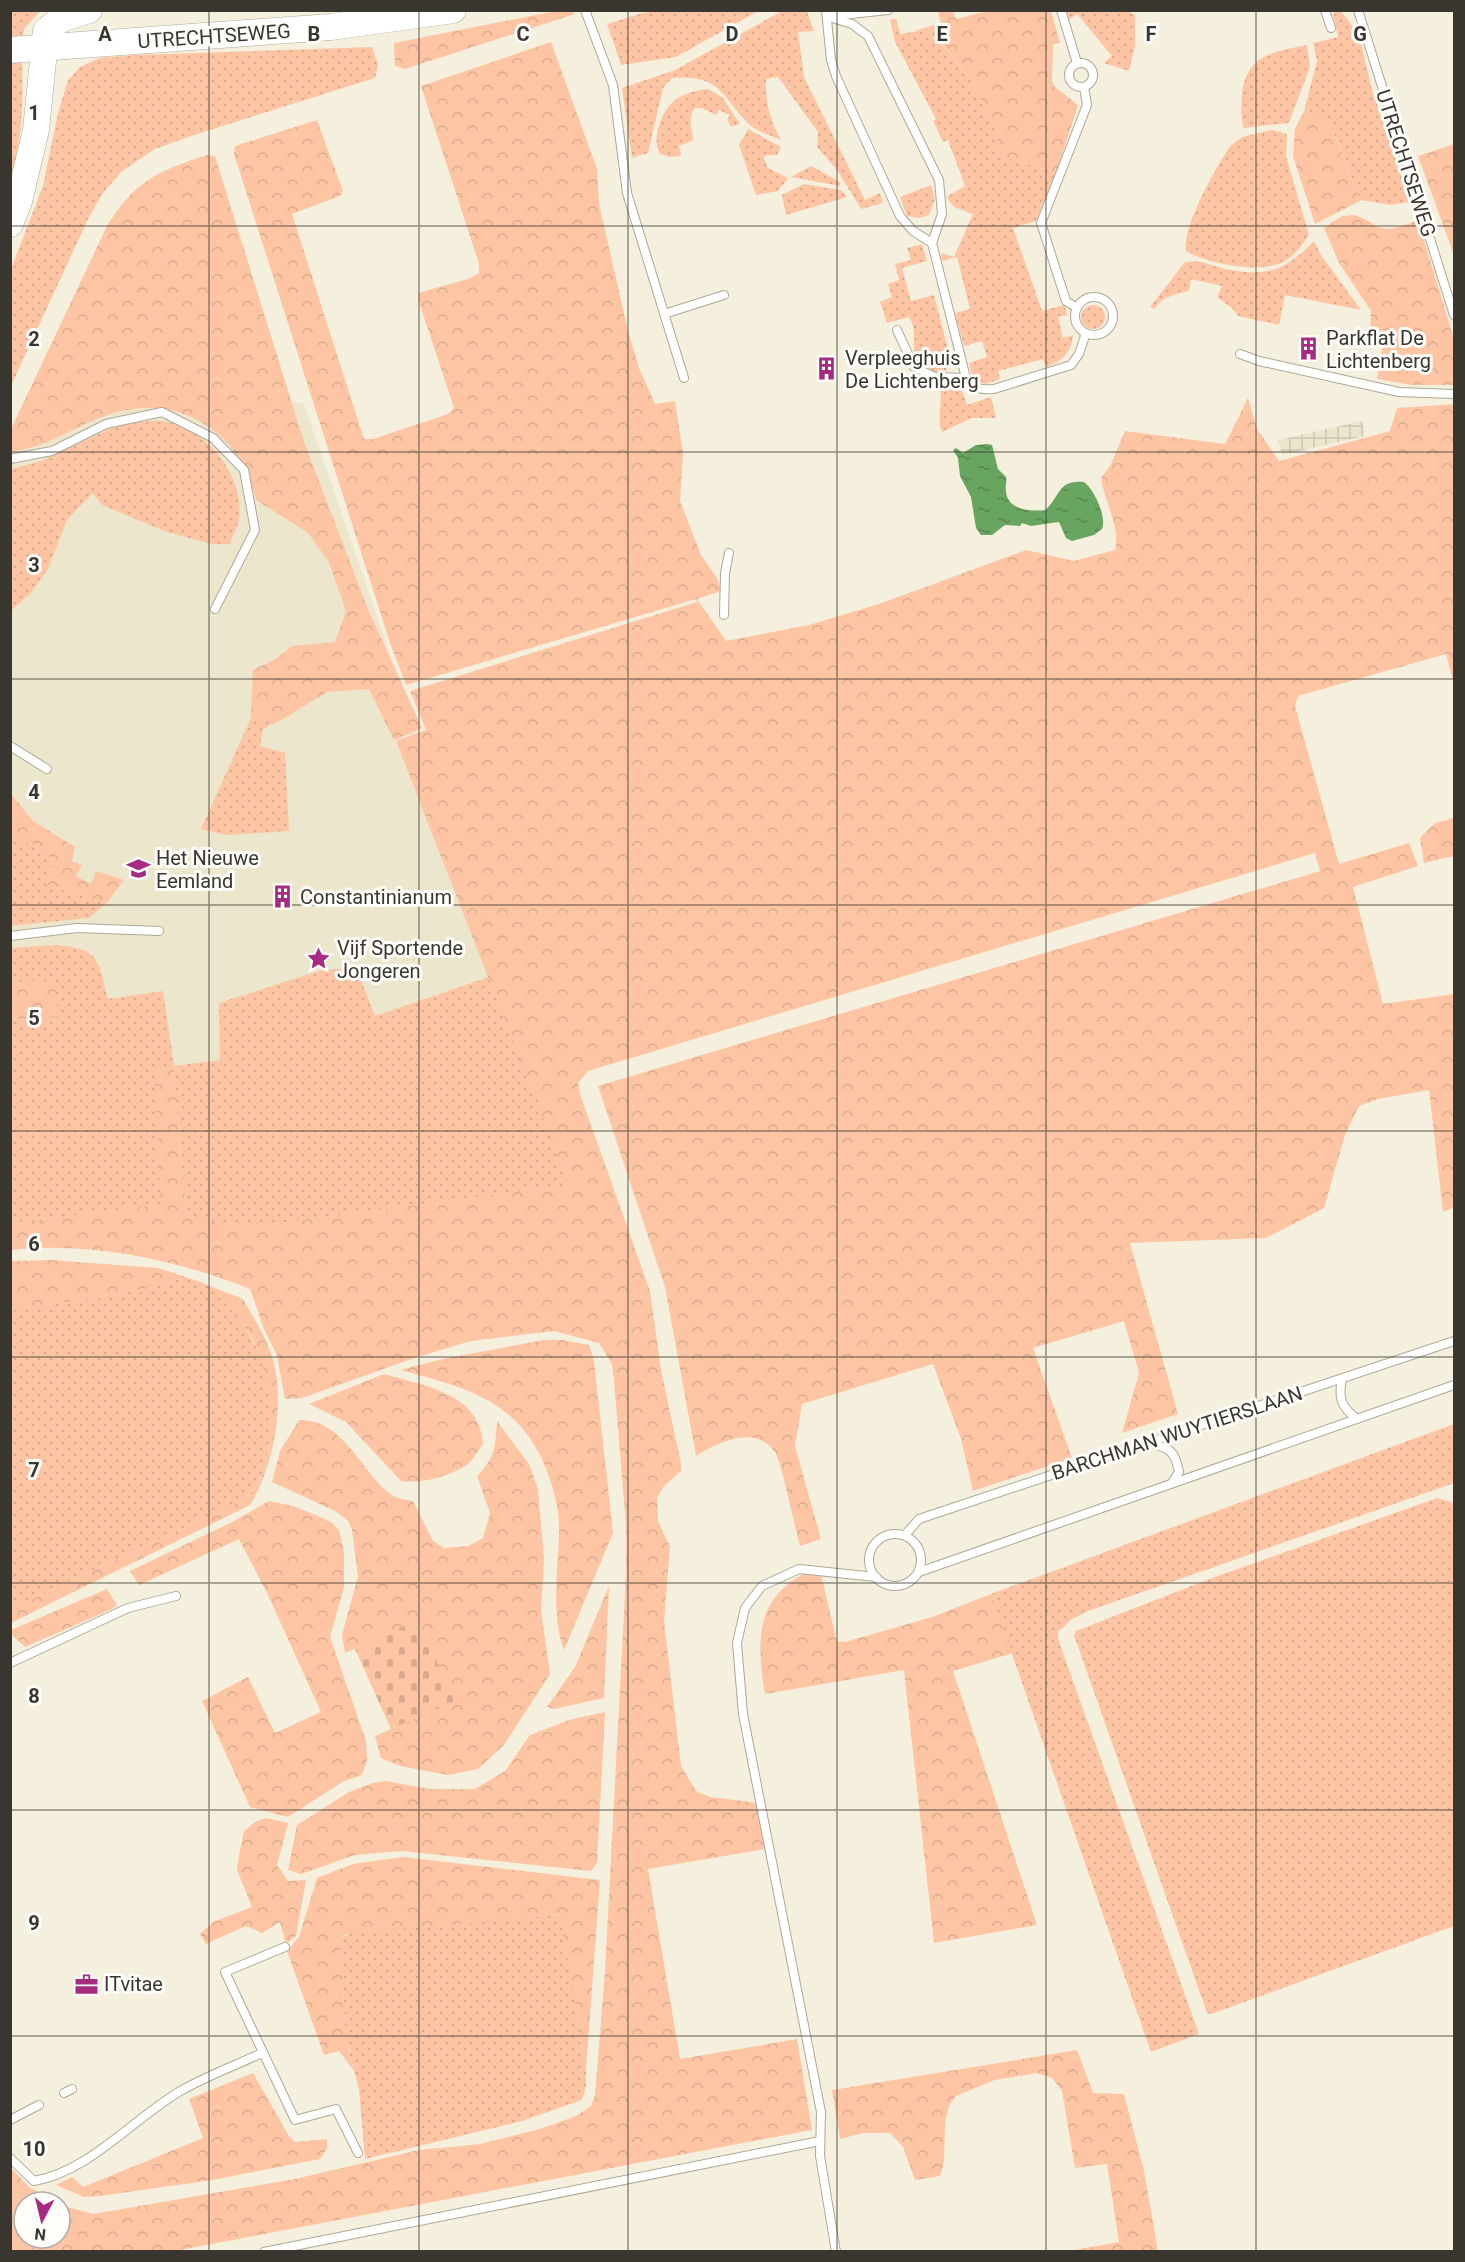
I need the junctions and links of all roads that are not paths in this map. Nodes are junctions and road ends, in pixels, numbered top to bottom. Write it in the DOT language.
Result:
graph roads {
  1 [pos="89,10"];
  2 [pos="453,10"];
  3 [pos="585,10"];
  4 [pos="888,10"];
  5 [pos="1061,10"];
  6 [pos="1325,10"];
  7 [pos="1358,10"];
  8 [pos="827,14"];
  9 [pos="1331,28"];
  10 [pos="43,49"];
  11 [pos="10,51"];
  12 [pos="1077,63"];
  13 [pos="1084,87"];
  14 [pos="10,224"];
  15 [pos="932,243"];
  16 [pos="724,295"];
  17 [pos="1077,308"];
  18 [pos="664,314"];
  19 [pos="1455,315"];
  20 [pos="897,330"];
  21 [pos="1086,333"];
  22 [pos="1240,354"];
  23 [pos="684,378"];
  24 [pos="966,378"];
  25 [pos="1455,394"];
  26 [pos="10,459"];
  27 [pos="729,553"];
  28 [pos="215,609"];
  29 [pos="724,615"];
  30 [pos="10,746"];
  31 [pos="47,769"];
  32 [pos="159,931"];
  33 [pos="10,936"];
  34 [pos="1455,1341"];
  35 [pos="1342,1378"];
  36 [pos="1455,1385"];
  37 [pos="1357,1419"];
  38 [pos="1148,1443"];
  39 [pos="1172,1483"];
  40 [pos="905,1535"];
  41 [pos="919,1572"];
  42 [pos="876,1577"];
  43 [pos="176,1596"];
  44 [pos="10,1662"];
  45 [pos="285,1947"];
  46 [pos="262,2054"];
  47 [pos="39,2105"];
  48 [pos="10,2120"];
  49 [pos="820,2141"];
  50 [pos="358,2153"];
  51 [pos="10,2158"];
  52 [pos="264,2252"];
  53 [pos="837,2252"];
  1 -- 10 [label="main road"];
  2 -- 10 [label="main road, UTRECHTSEWEG"];
  3 -- 18 [label="lane"];
  4 -- 8 [label="lane"];
  5 -- 12 [label="lane"];
  6 -- 9 [label="lane"];
  7 -- 19 [label="lane, UTRECHTSEWEG"];
  8 -- 15 [label="lane"];
  8 -- 15 [label="lane"];
  10 -- 11 [label="main road, UTRECHTSEWEG"];
  10 -- 14 [label="main road"];
  12 -- 13 [label="lane"];
  12 -- 13 [label="lane"];
  13 -- 17 [label="lane"];
  15 -- 24 [label="lane"];
  16 -- 18 [label="lane"];
  17 -- 21 [label="lane"];
  17 -- 21 [label="lane"];
  18 -- 23 [label="lane"];
  20 -- 24 [label="lane"];
  21 -- 24 [label="lane"];
  22 -- 25 [label="lane"];
  26 -- 28 [label="lane"];
  27 -- 29 [label="lane"];
  30 -- 31 [label="lane"];
  32 -- 33 [label="lane"];
  34 -- 35 [label="lane, BARCHMAN WUYTIERSLAAN"];
  35 -- 37 [label="lane"];
  35 -- 38 [label="lane, BARCHMAN WUYTIERSLAAN"];
  36 -- 37 [label="lane"];
  37 -- 39 [label="lane"];
  38 -- 39 [label="lane"];
  38 -- 40 [label="lane, BARCHMAN WUYTIERSLAAN"];
  39 -- 41 [label="lane"];
  40 -- 41 [label="lane"];
  40 -- 42 [label="lane"];
  41 -- 42 [label="lane"];
  42 -- 49 [label="lane"];
  43 -- 44 [label="lane"];
  45 -- 46 [label="lane"];
  46 -- 50 [label="lane"];
  46 -- 51 [label="lane"];
  47 -- 48 [label="lane"];
  49 -- 52 [label="lane"];
  49 -- 53 [label="lane"];
}
